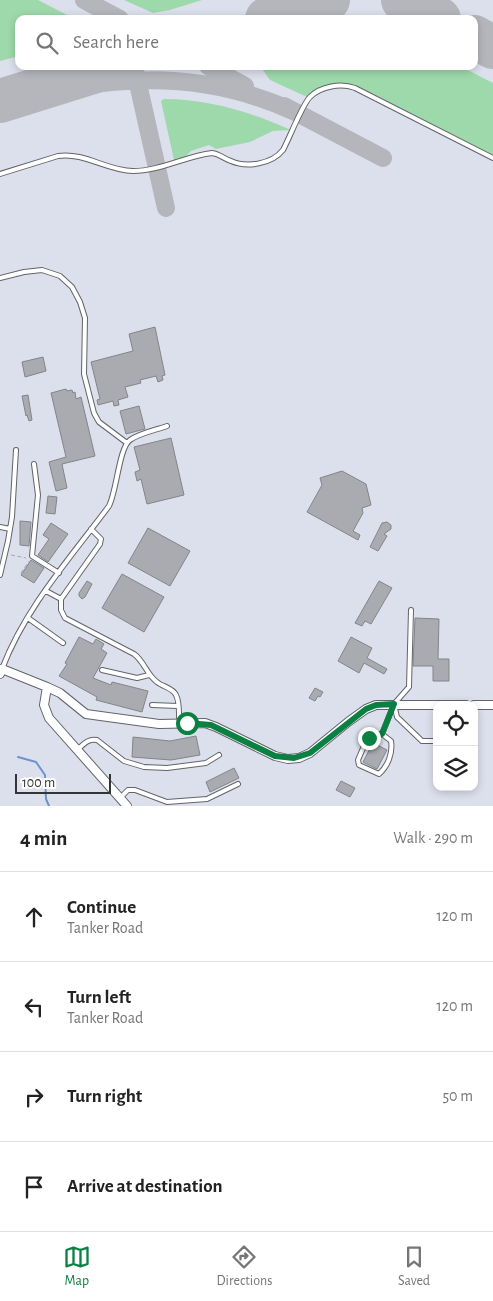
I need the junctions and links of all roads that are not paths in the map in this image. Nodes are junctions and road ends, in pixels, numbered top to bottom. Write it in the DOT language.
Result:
graph roads {
  1 [pos="493,158"];
  2 [pos="0,174"];
  3 [pos="0,278"];
  4 [pos="167,426"];
  5 [pos="127,443"];
  6 [pos="16,450"];
  7 [pos="34,464"];
  8 [pos="0,528"];
  9 [pos="10,529"];
  10 [pos="91,529"];
  11 [pos="59,573"];
  12 [pos="0,575"];
  13 [pos="46,591"];
  14 [pos="62,599"];
  15 [pos="411,610"];
  16 [pos="28,618"];
  17 [pos="63,643"];
  18 [pos="102,670"];
  19 [pos="1,671"];
  20 [pos="149,674"];
  21 [pos="47,687"];
  22 [pos="394,704"];
  23 [pos="433,705"];
  24 [pos="478,705"];
  25 [pos="493,705"];
  26 [pos="152,706"];
  27 [pos="178,706"];
  28 [pos="179,723"];
  29 [pos="382,734"];
  30 [pos="433,741"];
  31 [pos="77,750"];
  32 [pos="219,755"];
  33 [pos="238,784"];
  34 [pos="120,798"];
  35 [pos="127,806"];
  1 -- 2 [label="lane"];
  3 -- 5 [label="lane"];
  4 -- 5 [label="lane"];
  5 -- 10 [label="lane"];
  6 -- 9 [label="lane"];
  7 -- 11 [label="lane"];
  8 -- 9 [label="lane"];
  9 -- 12 [label="lane"];
  10 -- 11 [label="lane"];
  10 -- 14 [label="lane"];
  11 -- 13 [label="lane"];
  13 -- 14 [label="lane"];
  13 -- 16 [label="lane"];
  14 -- 20 [label="lane"];
  15 -- 22 [label="lane"];
  16 -- 17 [label="lane"];
  16 -- 19 [label="lane"];
  18 -- 20 [label="lane"];
  19 -- 21 [label="street"];
  20 -- 27 [label="lane"];
  21 -- 28 [label="street"];
  21 -- 31 [label="street"];
  22 -- 23 [label="street"];
  22 -- 28 [label="street"];
  22 -- 29 [label="lane"];
  22 -- 30 [label="lane"];
  24 -- 25 [label="street"];
  26 -- 27 [label="lane"];
  27 -- 28 [label="lane"];
  29 -- 29 [label="lane"];
  31 -- 32 [label="lane"];
  31 -- 34 [label="street"];
  33 -- 34 [label="lane"];
  34 -- 35 [label="street"];
}
